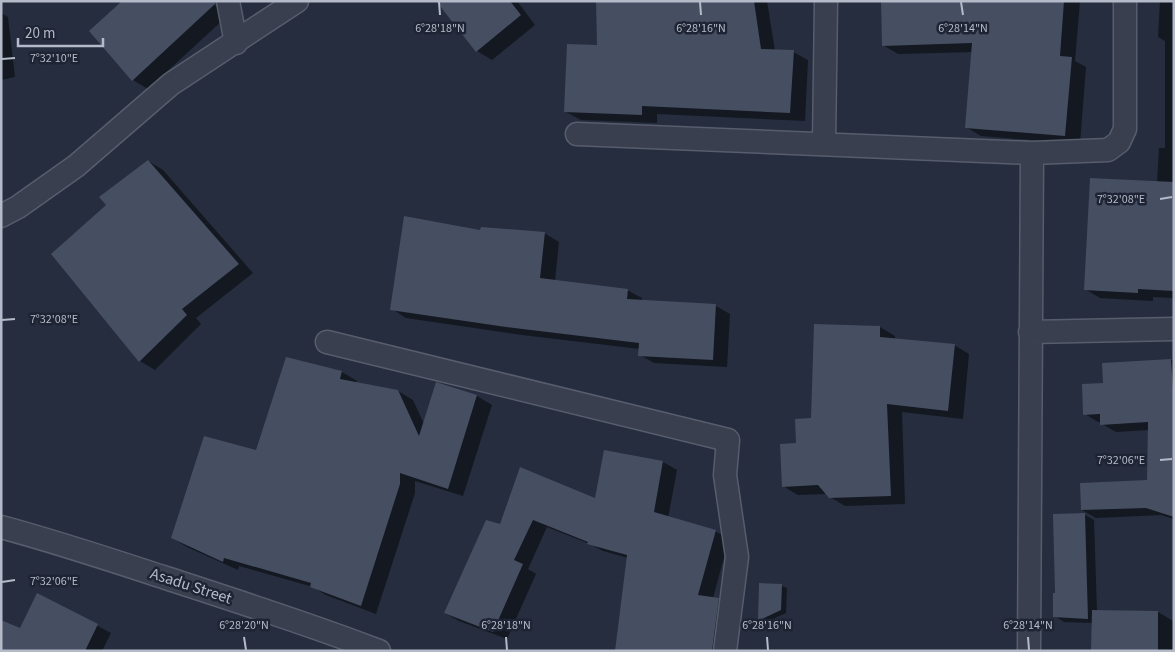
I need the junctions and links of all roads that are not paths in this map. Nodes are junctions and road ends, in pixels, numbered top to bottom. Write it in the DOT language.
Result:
graph roads {
  1 [pos="228,1"];
  2 [pos="297,1"];
  3 [pos="826,1"];
  4 [pos="1125,1"];
  5 [pos="236,43"];
  6 [pos="577,134"];
  7 [pos="824,144"];
  8 [pos="1032,153"];
  9 [pos="1,216"];
  10 [pos="1174,329"];
  11 [pos="1030,332"];
  12 [pos="327,342"];
  13 [pos="1,527"];
  14 [pos="379,651"];
  15 [pos="725,651"];
  16 [pos="1029,651"];
  1 -- 5 [label="street"];
  2 -- 5 [label="street"];
  3 -- 7 [label="street"];
  4 -- 8 [label="street"];
  5 -- 9 [label="street"];
  6 -- 7 [label="street"];
  7 -- 8 [label="street"];
  8 -- 11 [label="street"];
  10 -- 11 [label="street"];
  11 -- 16 [label="street"];
  12 -- 15 [label="street"];
  13 -- 14 [label="street, Asadu Street"];
}
